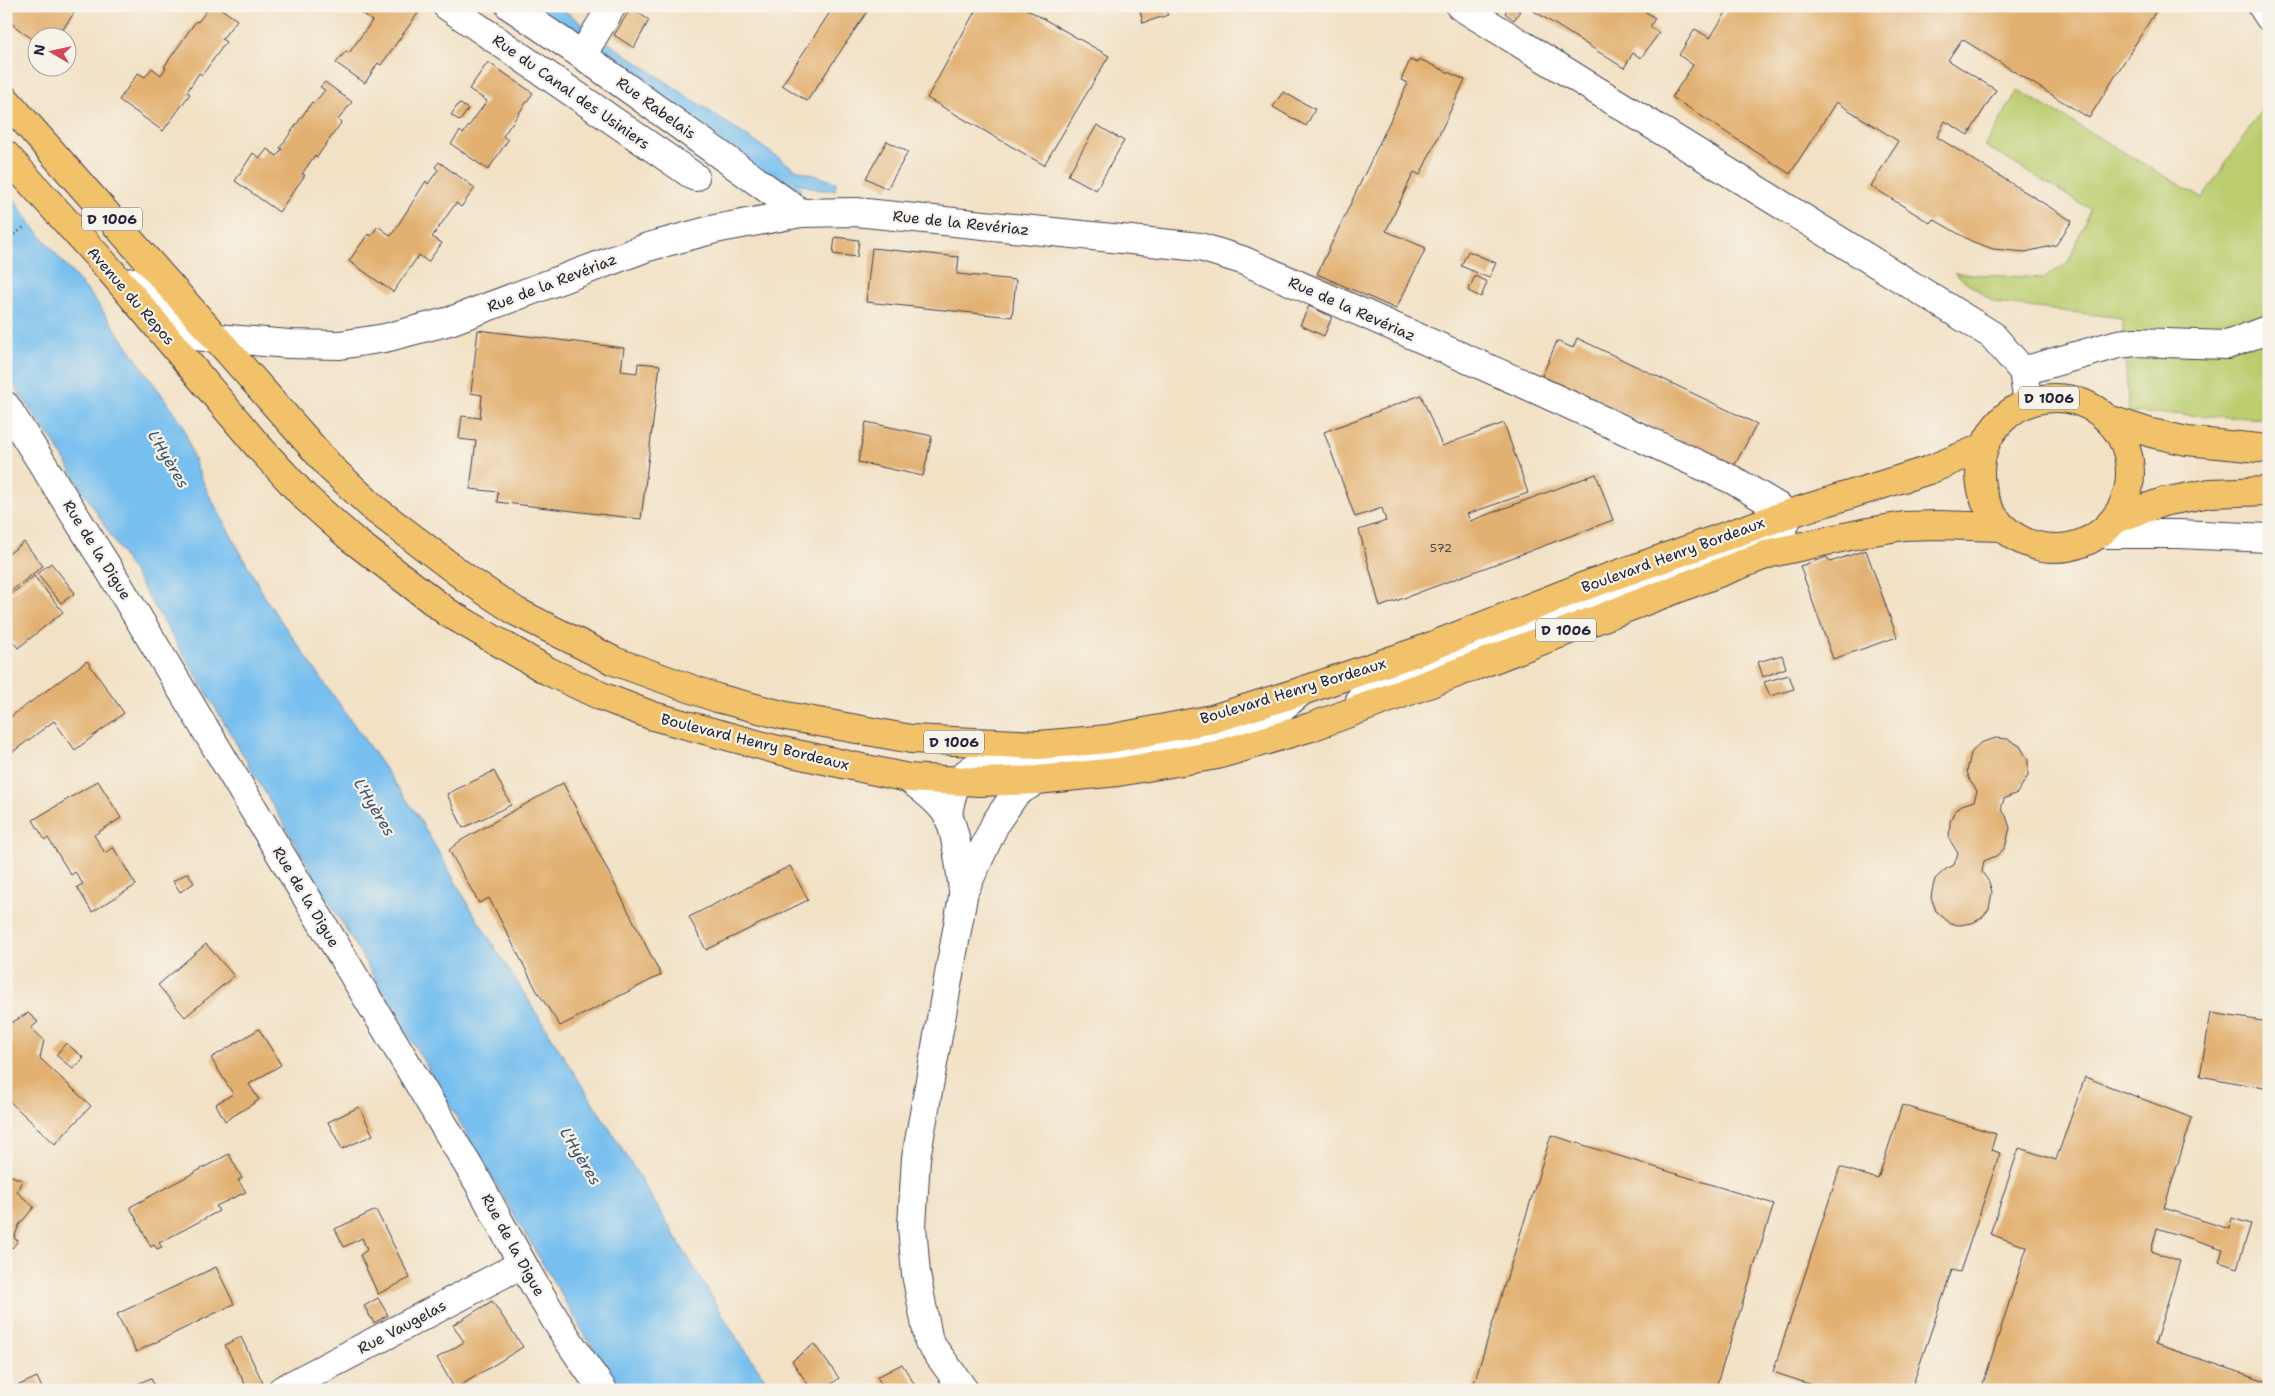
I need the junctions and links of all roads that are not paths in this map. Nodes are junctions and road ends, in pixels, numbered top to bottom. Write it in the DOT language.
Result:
graph roads {
  1 [pos="447,6"];
  2 [pos="510,6"];
  3 [pos="1460,6"];
  4 [pos="2262,6"];
  5 [pos="605,17"];
  6 [pos="2269,17"];
  7 [pos="582,55"];
  8 [pos="6,100"];
  9 [pos="6,154"];
  10 [pos="695,177"];
  11 [pos="801,213"];
  12 [pos="122,284"];
  13 [pos="2269,328"];
  14 [pos="217,338"];
  15 [pos="2023,371"];
  16 [pos="195,372"];
  17 [pos="2028,402"];
  18 [pos="6,406"];
  19 [pos="2108,420"];
  20 [pos="1984,447"];
  21 [pos="2269,449"];
  22 [pos="2269,491"];
  23 [pos="1785,515"];
  24 [pos="2108,526"];
  25 [pos="2002,527"];
  26 [pos="2269,538"];
  27 [pos="1302,691"];
  28 [pos="1311,726"];
  29 [pos="908,778"];
  30 [pos="1037,780"];
  31 [pos="957,781"];
  32 [pos="948,816"];
  33 [pos="964,891"];
  34 [pos="522,1264"];
  35 [pos="282,1390"];
  36 [pos="603,1390"];
  37 [pos="964,1390"];
  1 -- 10 [label="street, Rue du Canal des Usiniers"];
  2 -- 7 [label="street, Rue Rabelais"];
  3 -- 15 [label="street"];
  4 -- 6 [label="street"];
  5 -- 7 [label="street"];
  7 -- 11 [label="street, Rue Rabelais"];
  8 -- 14 [label="main road, D 1006"];
  9 -- 12 [label="main road, Avenue du Repos / D 1006"];
  11 -- 14 [label="street, Rue de la Revériaz"];
  11 -- 23 [label="street, Rue de la Revériaz"];
  12 -- 14 [label="street, Rue de la Revériaz"];
  12 -- 16 [label="main road, Avenue du Repos / D 1006"];
  13 -- 15 [label="street"];
  14 -- 27 [label="main road, Boulevard Henry Bordeaux / D 1006"];
  15 -- 17 [label="street"];
  16 -- 29 [label="main road, Boulevard Henry Bordeaux / D 1006"];
  17 -- 19 [label="main road, D 1006"];
  17 -- 20 [label="main road, D 1006"];
  18 -- 34 [label="street, Rue de la Digue"];
  19 -- 21 [label="main road, D 1006"];
  19 -- 24 [label="main road, D 1006"];
  20 -- 23 [label="main road, Boulevard Henry Bordeaux / D 1006"];
  20 -- 25 [label="main road, D 1006"];
  22 -- 24 [label="main road, D 1006"];
  23 -- 27 [label="main road, Boulevard Henry Bordeaux / D 1006"];
  23 -- 28 [label="street, Boulevard Henry Bordeaux"];
  24 -- 25 [label="main road, D 1006"];
  24 -- 26 [label="street"];
  25 -- 28 [label="main road, Boulevard Henry Bordeaux / D 1006"];
  27 -- 31 [label="street"];
  28 -- 30 [label="main road, Boulevard Henry Bordeaux / D 1006"];
  29 -- 31 [label="main road, Boulevard Henry Bordeaux / D 1006"];
  29 -- 32 [label="street"];
  30 -- 31 [label="main road, Boulevard Henry Bordeaux / D 1006"];
  30 -- 33 [label="street"];
  31 -- 32 [label="street"];
  32 -- 33 [label="street"];
  33 -- 37 [label="street"];
  34 -- 35 [label="street, Rue Vaugelas"];
  34 -- 36 [label="street, Rue de la Digue"];
}
